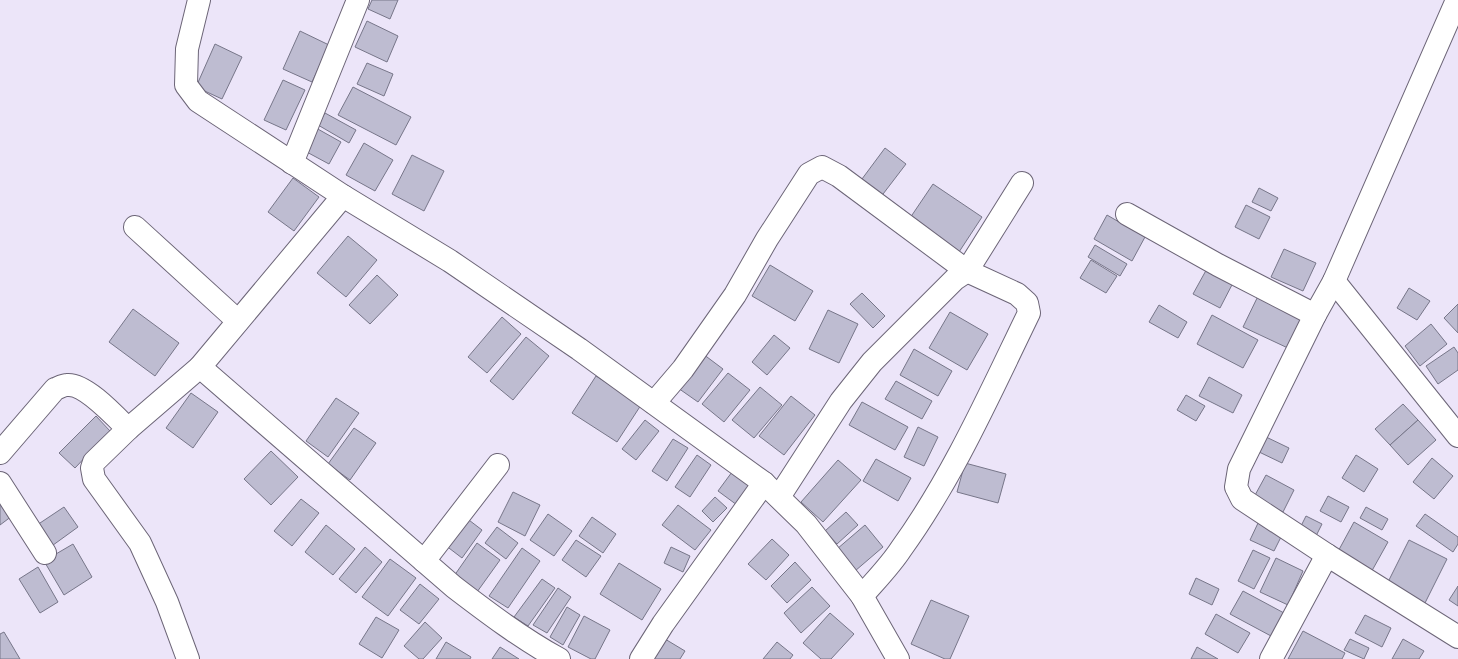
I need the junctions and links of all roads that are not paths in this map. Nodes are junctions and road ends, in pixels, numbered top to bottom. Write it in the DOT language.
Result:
graph roads {
  1 [pos="199,0"];
  2 [pos="358,0"];
  3 [pos="1457,0"];
  4 [pos="292,163"];
  5 [pos="1022,183"];
  6 [pos="343,196"];
  7 [pos="1127,214"];
  8 [pos="135,227"];
  9 [pos="967,271"];
  10 [pos="1334,281"];
  11 [pos="1315,315"];
  12 [pos="238,321"];
  13 [pos="200,367"];
  14 [pos="654,403"];
  15 [pos="128,429"];
  16 [pos="1458,436"];
  17 [pos="0,453"];
  18 [pos="498,465"];
  19 [pos="0,483"];
  20 [pos="772,490"];
  21 [pos="46,553"];
  22 [pos="1327,555"];
  23 [pos="424,561"];
  24 [pos="862,596"];
  25 [pos="1458,638"];
  26 [pos="188,659"];
  27 [pos="559,659"];
  28 [pos="641,659"];
  29 [pos="898,659"];
  30 [pos="1272,659"];
  1 -- 4 [label="street"];
  2 -- 4 [label="street"];
  3 -- 10 [label="street"];
  4 -- 6 [label="street"];
  5 -- 9 [label="street"];
  6 -- 12 [label="street"];
  6 -- 14 [label="street"];
  7 -- 11 [label="street"];
  8 -- 12 [label="street"];
  9 -- 14 [label="street"];
  9 -- 20 [label="street"];
  9 -- 24 [label="street"];
  10 -- 11 [label="street"];
  10 -- 16 [label="street"];
  11 -- 22 [label="street"];
  12 -- 13 [label="street"];
  13 -- 15 [label="street"];
  13 -- 23 [label="street"];
  14 -- 20 [label="street"];
  15 -- 17 [label="street"];
  15 -- 26 [label="street"];
  18 -- 23 [label="street"];
  19 -- 21 [label="street"];
  20 -- 24 [label="street"];
  20 -- 28 [label="street"];
  22 -- 25 [label="street"];
  22 -- 30 [label="street"];
  23 -- 27 [label="street"];
  24 -- 29 [label="street"];
}
